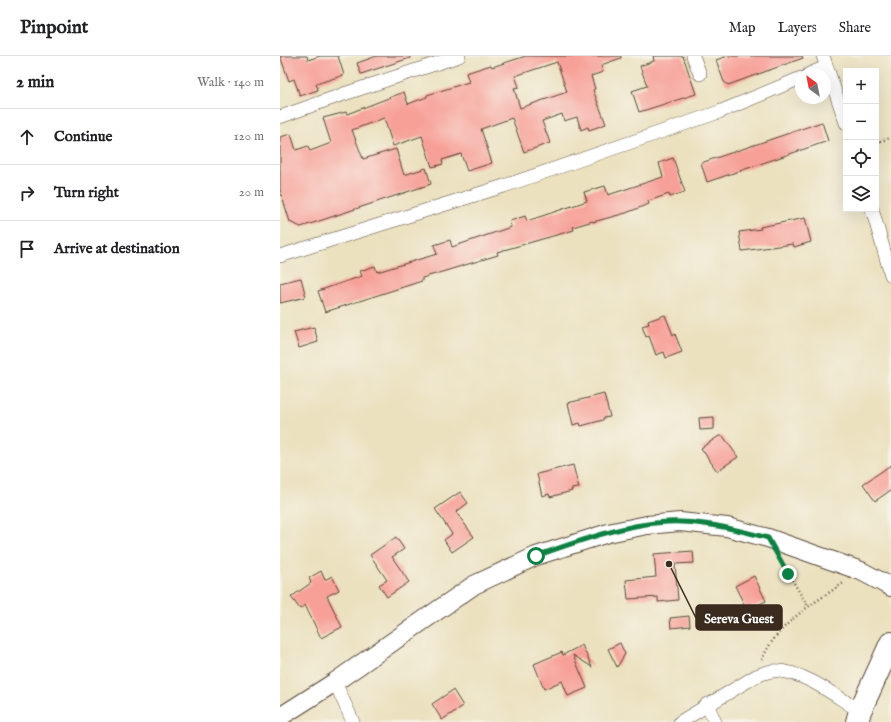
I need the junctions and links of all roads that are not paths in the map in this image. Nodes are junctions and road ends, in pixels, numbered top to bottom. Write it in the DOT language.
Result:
graph roads {
  1 [pos="460,56"];
  2 [pos="693,56"];
  3 [pos="436,60"];
  4 [pos="824,61"];
  5 [pos="816,68"];
  6 [pos="700,74"];
  7 [pos="795,80"];
  8 [pos="843,115"];
  9 [pos="280,118"];
  10 [pos="873,212"];
  11 [pos="281,252"];
  12 [pos="891,275"];
  13 [pos="891,587"];
  14 [pos="891,643"];
  15 [pos="335,682"];
  16 [pos="707,704"];
  17 [pos="280,717"];
  18 [pos="858,717"];
  19 [pos="353,722"];
  20 [pos="680,722"];
  21 [pos="715,722"];
  1 -- 3 [label="street"];
  2 -- 6 [label="street"];
  3 -- 9 [label="street"];
  4 -- 5 [label="street"];
  4 -- 8 [label="street"];
  7 -- 11 [label="street"];
  10 -- 12 [label="street"];
  13 -- 15 [label="street"];
  14 -- 18 [label="highway"];
  15 -- 17 [label="street"];
  15 -- 19 [label="street"];
  16 -- 18 [label="street"];
  16 -- 20 [label="street"];
  16 -- 21 [label="street"];
}
